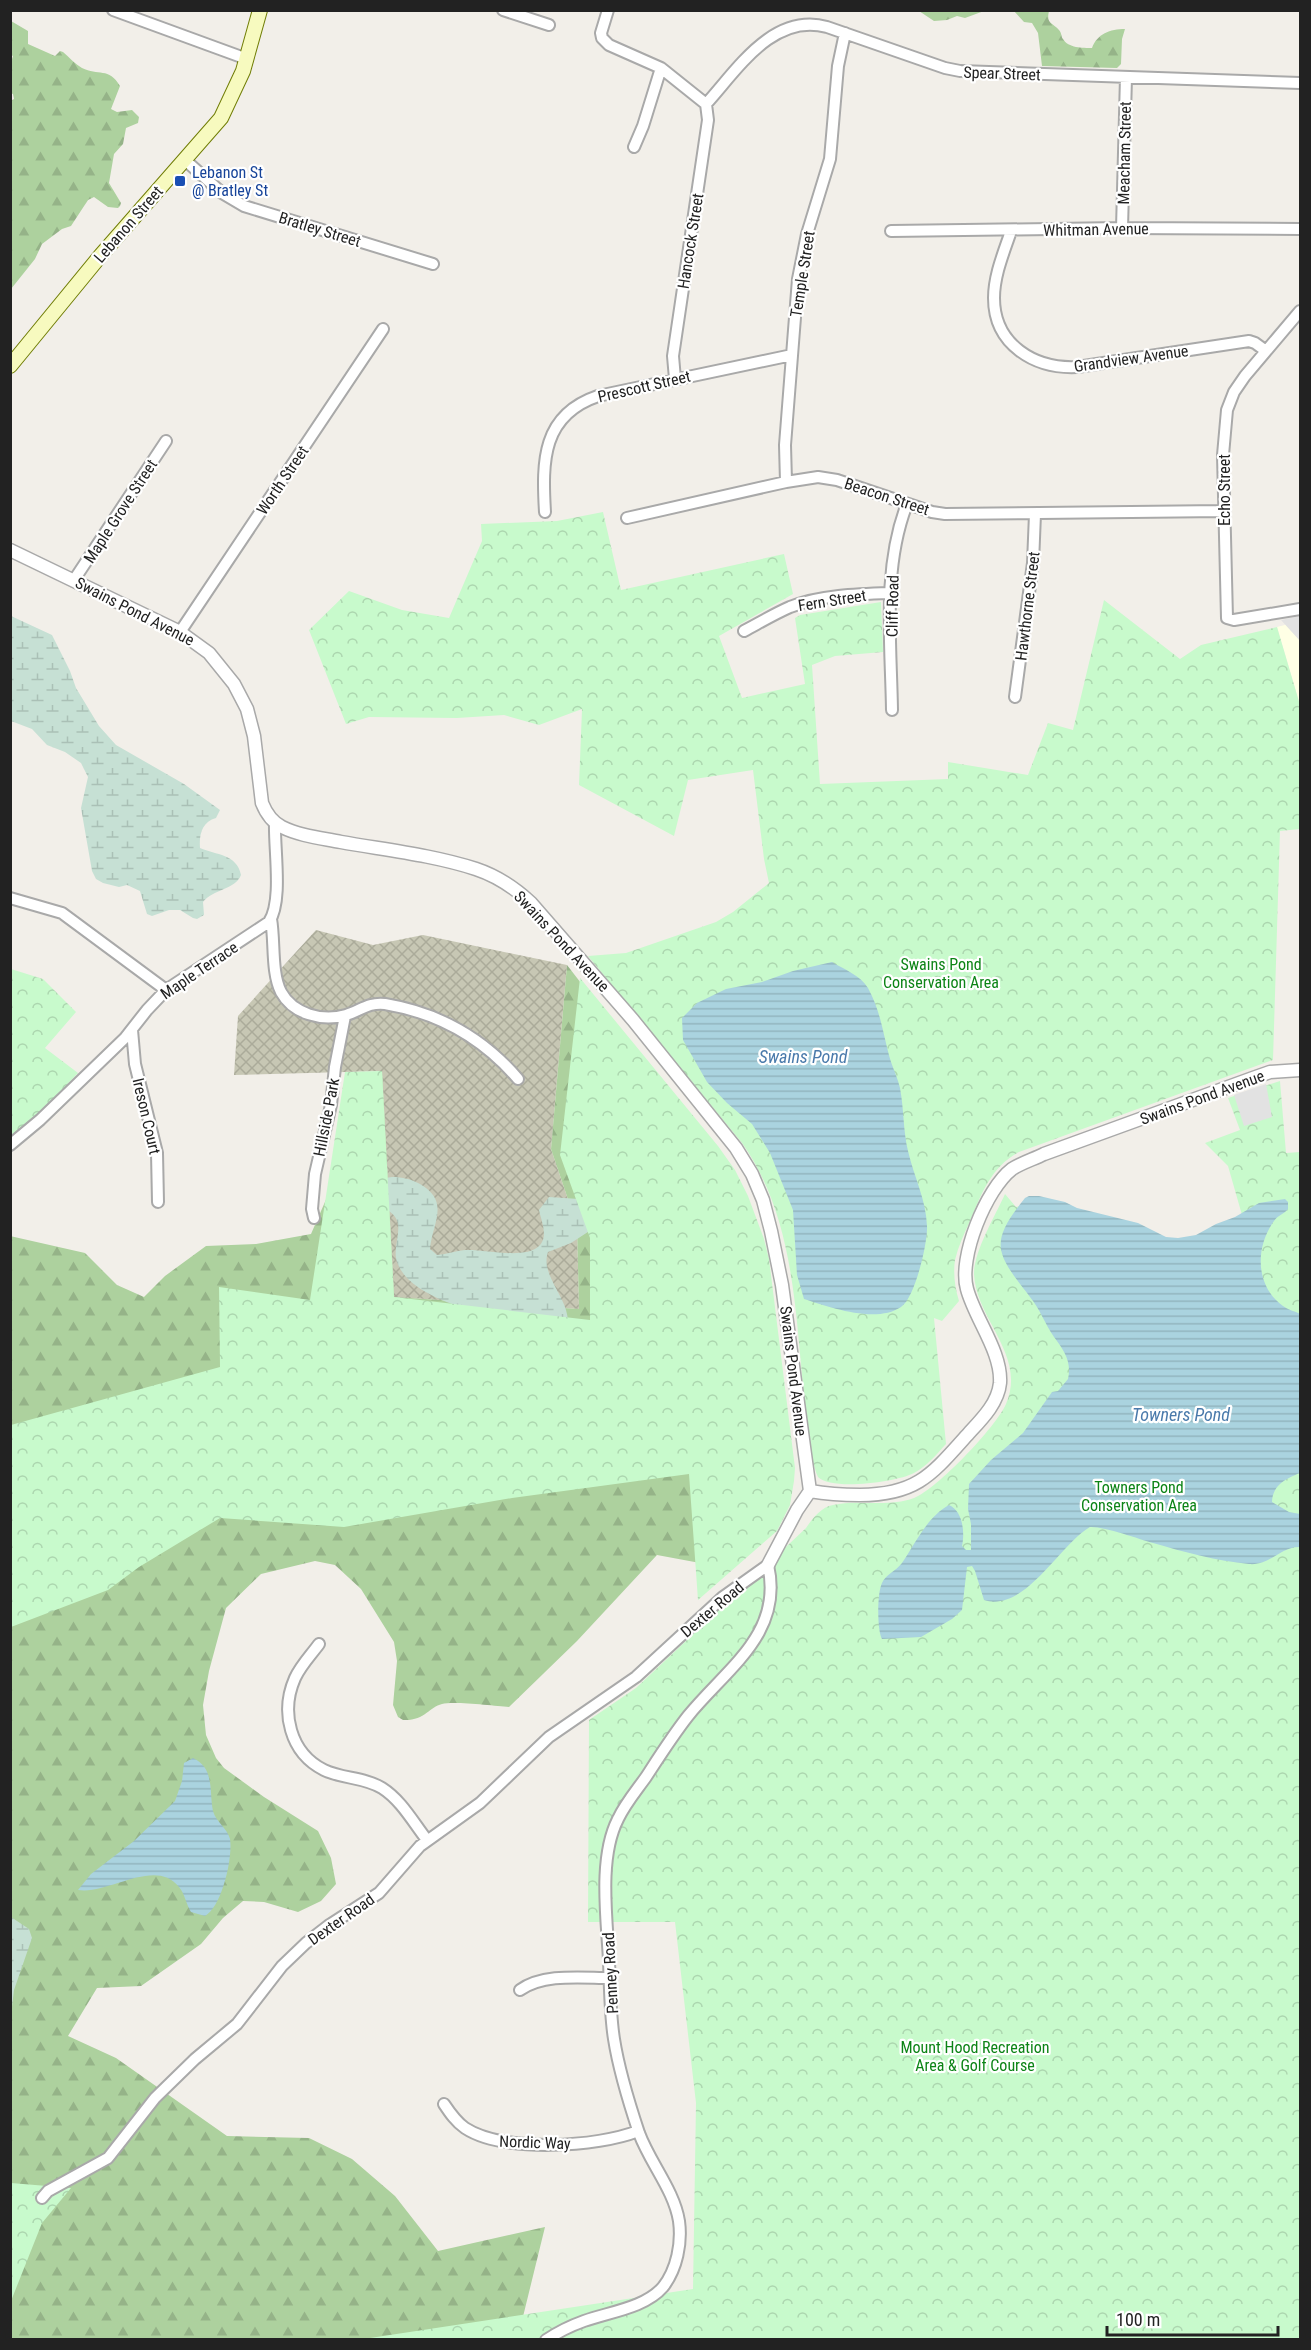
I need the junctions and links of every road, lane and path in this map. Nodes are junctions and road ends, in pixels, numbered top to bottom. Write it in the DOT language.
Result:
graph roads {
  1 [pos="113,10"];
  2 [pos="260,10"];
  3 [pos="503,10"];
  4 [pos="608,10"];
  5 [pos="549,25"];
  6 [pos="845,33"];
  7 [pos="247,58"];
  8 [pos="662,68"];
  9 [pos="1126,77"];
  10 [pos="1300,83"];
  11 [pos="706,104"];
  12 [pos="634,147"];
  13 [pos="185,160"];
  14 [pos="1122,228"];
  15 [pos="1300,229"];
  16 [pos="891,231"];
  17 [pos="1011,231"];
  18 [pos="433,264"];
  19 [pos="1300,311"];
  20 [pos="382,329"];
  21 [pos="1266,351"];
  22 [pos="792,355"];
  23 [pos="10,366"];
  24 [pos="675,379"];
  25 [pos="166,441"];
  26 [pos="786,482"];
  27 [pos="907,504"];
  28 [pos="1223,511"];
  29 [pos="545,512"];
  30 [pos="1035,514"];
  31 [pos="627,518"];
  32 [pos="10,550"];
  33 [pos="74,580"];
  34 [pos="891,593"];
  35 [pos="1300,609"];
  36 [pos="744,631"];
  37 [pos="180,632"];
  38 [pos="1015,697"];
  39 [pos="892,710"];
  40 [pos="275,823"];
  41 [pos="10,898"];
  42 [pos="271,919"];
  43 [pos="166,990"];
  44 [pos="345,1016"];
  45 [pos="132,1030"];
  46 [pos="1300,1070"];
  47 [pos="518,1079"];
  48 [pos="10,1144"];
  49 [pos="158,1202"];
  50 [pos="314,1218"];
  51 [pos="810,1491"];
  52 [pos="768,1565"];
  53 [pos="319,1644"];
  54 [pos="427,1840"];
  55 [pos="610,1978"];
  56 [pos="520,1989"];
  57 [pos="444,2104"];
  58 [pos="638,2131"];
  59 [pos="42,2198"];
  60 [pos="546,2340"];
  1 -- 7 [label="street"];
  2 -- 7 [label="main road, Lebanon Street"];
  3 -- 5 [label="street"];
  4 -- 8 [label="street"];
  6 -- 9 [label="street, Spear Street"];
  6 -- 11 [label="street, Spear Street"];
  6 -- 22 [label="street, Temple Street"];
  7 -- 13 [label="main road, Lebanon Street"];
  8 -- 11 [label="street"];
  8 -- 12 [label="street"];
  9 -- 10 [label="street, Spear Street"];
  9 -- 14 [label="street, Meacham Street"];
  11 -- 24 [label="street, Hancock Street"];
  13 -- 18 [label="street, Bratley Street"];
  13 -- 23 [label="main road, Lebanon Street"];
  14 -- 15 [label="street, Whitman Avenue"];
  14 -- 17 [label="street, Whitman Avenue"];
  16 -- 17 [label="street, Whitman Avenue"];
  17 -- 21 [label="street, Grandview Avenue"];
  19 -- 21 [label="street, Echo Street"];
  20 -- 37 [label="street, Worth Street"];
  21 -- 28 [label="street, Echo Street"];
  22 -- 24 [label="street, Prescott Street"];
  22 -- 26 [label="street, Temple Street"];
  24 -- 29 [label="street, Prescott Street"];
  25 -- 33 [label="street, Maple Grove Street"];
  26 -- 27 [label="street, Beacon Street"];
  26 -- 31 [label="street, Beacon Street"];
  27 -- 30 [label="street, Beacon Street"];
  27 -- 34 [label="street, Cliff Road"];
  28 -- 30 [label="street, Beacon Street"];
  28 -- 35 [label="street, Echo Street"];
  30 -- 38 [label="street, Hawthorne Street"];
  32 -- 33 [label="street, Swains Pond Avenue"];
  33 -- 37 [label="street, Swains Pond Avenue"];
  34 -- 36 [label="street, Fern Street"];
  34 -- 39 [label="street, Cliff Road"];
  37 -- 40 [label="street, Swains Pond Avenue"];
  40 -- 42 [label="street"];
  40 -- 51 [label="street, Swains Pond Avenue"];
  41 -- 43 [label="street"];
  42 -- 43 [label="street, Maple Terrace"];
  42 -- 44 [label="street"];
  43 -- 45 [label="street, Maple Terrace"];
  44 -- 47 [label="street"];
  44 -- 50 [label="street, Hillside Park"];
  45 -- 48 [label="street, Maple Terrace"];
  45 -- 49 [label="street, Ireson Court"];
  46 -- 51 [label="street, Swains Pond Avenue"];
  51 -- 52 [label="street"];
  52 -- 54 [label="street, Dexter Road"];
  52 -- 55 [label="street, Penney Road"];
  53 -- 54 [label="street"];
  54 -- 59 [label="street, Dexter Road"];
  55 -- 56 [label="street"];
  55 -- 58 [label="street, Penney Road"];
  57 -- 58 [label="street, Nordic Way"];
  58 -- 60 [label="street, Penney Road"];
}
